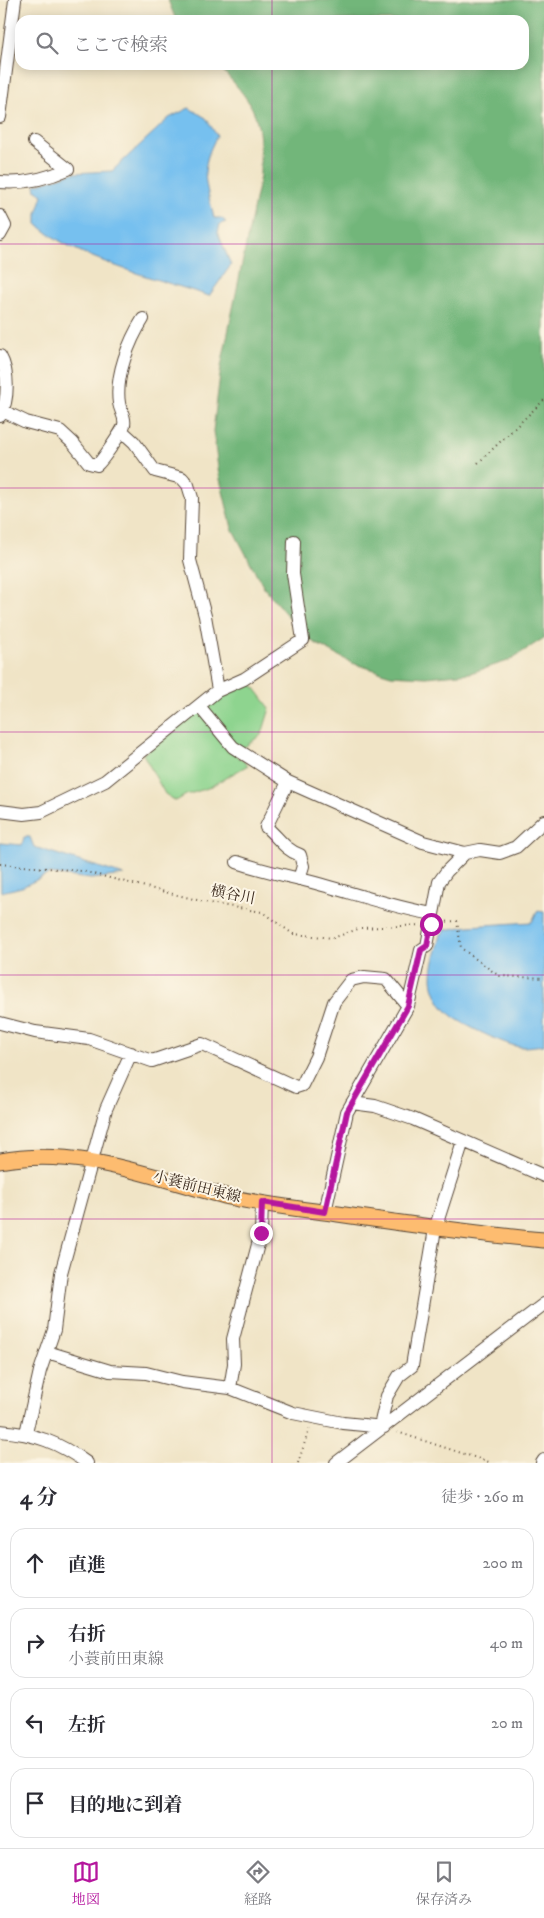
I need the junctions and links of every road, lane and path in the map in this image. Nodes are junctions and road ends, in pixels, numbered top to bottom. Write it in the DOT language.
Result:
graph roads {
  1 [pos="15,0"];
  2 [pos="0,118"];
  3 [pos="34,142"];
  4 [pos="0,182"];
  5 [pos="0,216"];
  6 [pos="0,235"];
  7 [pos="143,319"];
  8 [pos="0,356"];
  9 [pos="544,400"];
  10 [pos="2,413"];
  11 [pos="123,432"];
  12 [pos="478,463"];
  13 [pos="294,541"];
  14 [pos="218,690"];
  15 [pos="198,706"];
  16 [pos="288,782"];
  17 [pos="0,810"];
  18 [pos="544,821"];
  19 [pos="465,854"];
  20 [pos="237,862"];
  21 [pos="0,864"];
  22 [pos="299,879"];
  23 [pos="432,919"];
  24 [pos="544,978"];
  25 [pos="408,1006"];
  26 [pos="0,1023"];
  27 [pos="131,1053"];
  28 [pos="352,1102"];
  29 [pos="463,1141"];
  30 [pos="0,1161"];
  31 [pos="93,1161"];
  32 [pos="544,1176"];
  33 [pos="262,1202"];
  34 [pos="325,1212"];
  35 [pos="436,1229"];
  36 [pos="544,1240"];
  37 [pos="544,1304"];
  38 [pos="48,1352"];
  39 [pos="230,1388"];
  40 [pos="313,1417"];
  41 [pos="381,1427"];
  42 [pos="0,1431"];
  43 [pos="26,1433"];
  44 [pos="544,1460"];
  45 [pos="87,1463"];
  46 [pos="298,1463"];
  47 [pos="336,1463"];
  48 [pos="492,1463"];
  49 [pos="542,1463"];
  1 -- 2 [label="street"];
  3 -- 4 [label="street"];
  5 -- 6 [label="street"];
  7 -- 11 [label="street"];
  8 -- 10 [label="street"];
  9 -- 12 [label="path"];
  10 -- 11 [label="street"];
  11 -- 14 [label="street"];
  13 -- 14 [label="street"];
  14 -- 15 [label="street"];
  15 -- 16 [label="street"];
  15 -- 17 [label="street"];
  16 -- 19 [label="street"];
  16 -- 22 [label="street"];
  18 -- 19 [label="street"];
  19 -- 23 [label="street"];
  20 -- 22 [label="street"];
  21 -- 23 [label="path, 横谷川"];
  22 -- 23 [label="street"];
  23 -- 24 [label="path, 横谷川"];
  23 -- 25 [label="street"];
  25 -- 27 [label="street"];
  25 -- 28 [label="street"];
  26 -- 27 [label="street"];
  27 -- 31 [label="street"];
  28 -- 29 [label="street"];
  28 -- 34 [label="street"];
  29 -- 32 [label="street"];
  29 -- 35 [label="street"];
  30 -- 31 [label="main road, 小蓑前田東線"];
  31 -- 33 [label="main road, 小蓑前田東線"];
  31 -- 38 [label="street"];
  33 -- 34 [label="main road, 小蓑前田東線"];
  33 -- 39 [label="street"];
  34 -- 35 [label="main road, 小蓑前田東線"];
  35 -- 36 [label="main road, 小蓑前田東線"];
  35 -- 41 [label="street"];
  37 -- 41 [label="street"];
  38 -- 39 [label="street"];
  38 -- 43 [label="street"];
  39 -- 40 [label="street"];
  40 -- 41 [label="street"];
  40 -- 46 [label="path"];
  41 -- 47 [label="street"];
  41 -- 48 [label="path"];
  42 -- 43 [label="street"];
  43 -- 45 [label="street"];
  44 -- 49 [label="street"];
}
